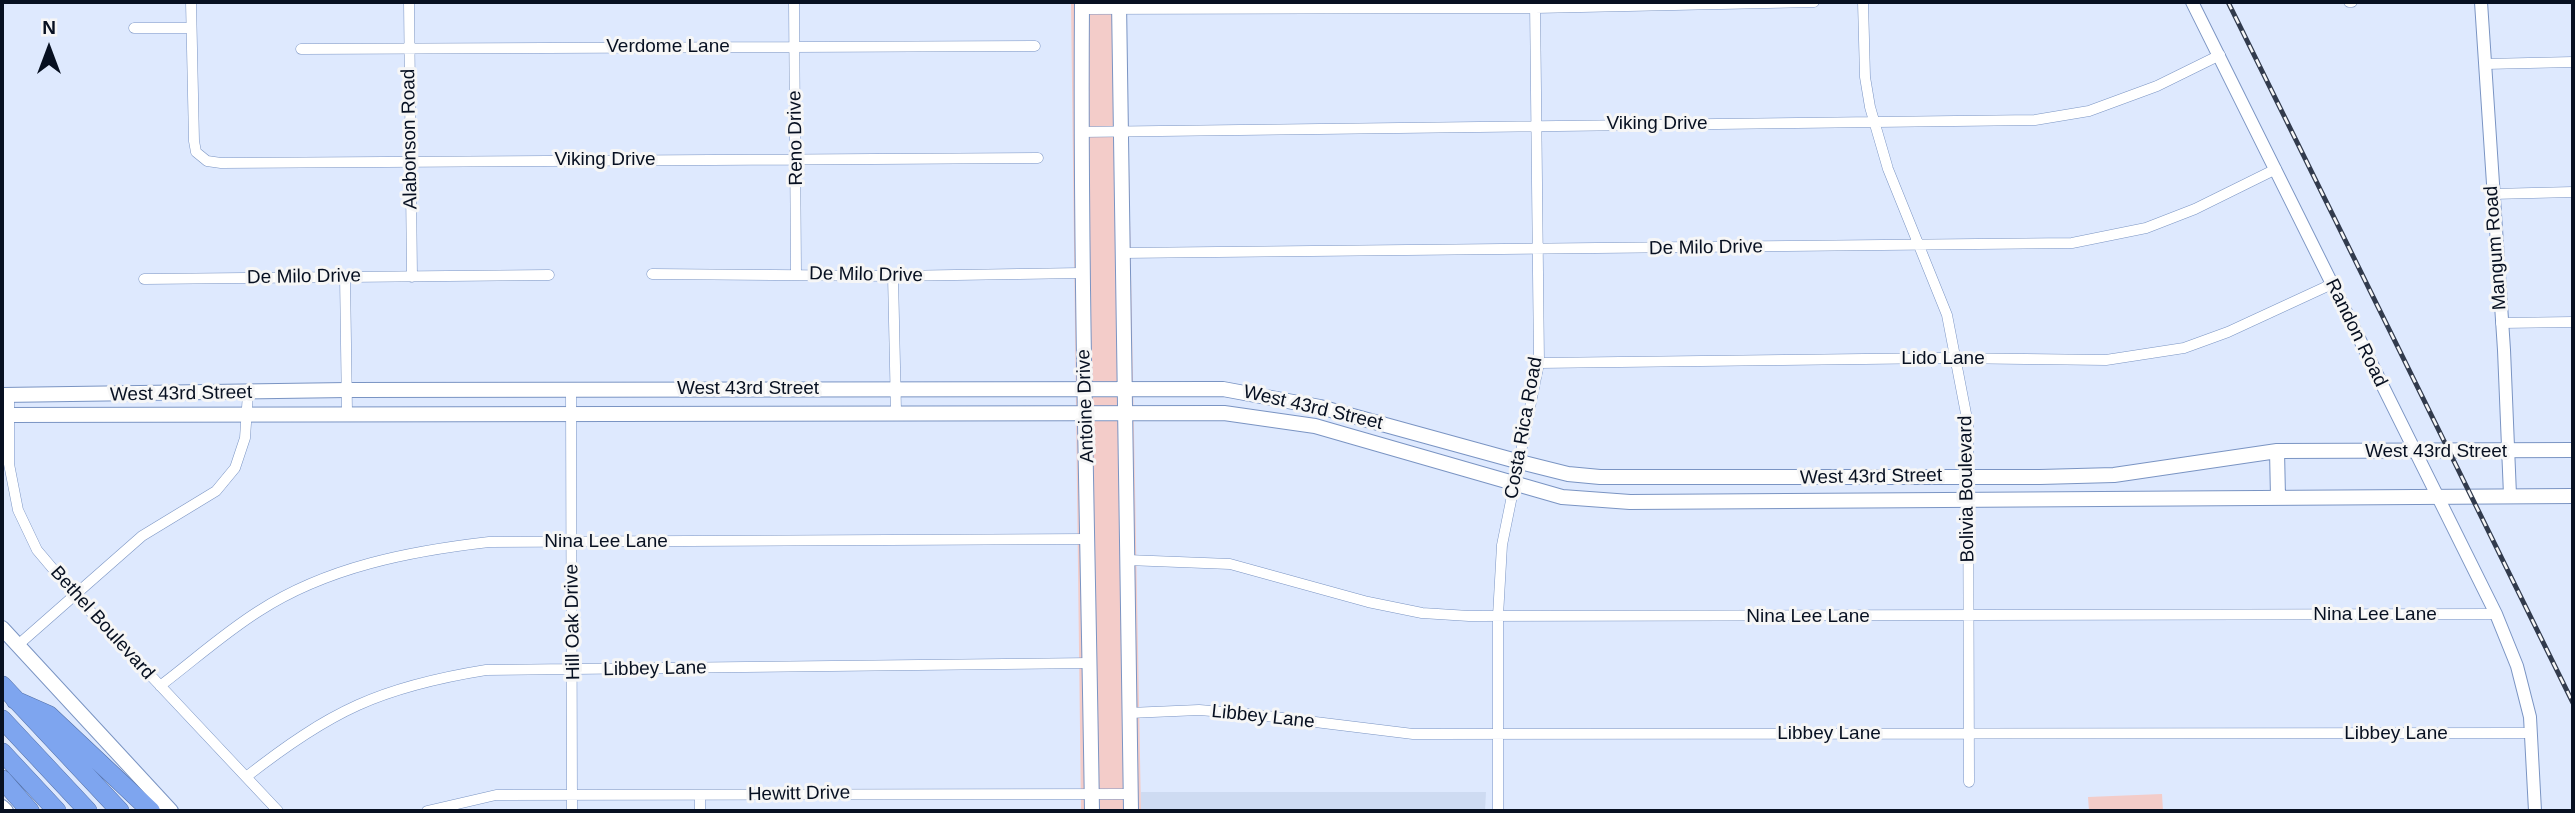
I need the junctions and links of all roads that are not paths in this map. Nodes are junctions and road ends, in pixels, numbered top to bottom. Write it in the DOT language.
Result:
graph roads {
  1 [pos="191,2"];
  2 [pos="409,2"];
  3 [pos="794,2"];
  4 [pos="1814,2"];
  5 [pos="1863,2"];
  6 [pos="2192,2"];
  7 [pos="2481,2"];
  8 [pos="1119,5"];
  9 [pos="1535,5"];
  10 [pos="1082,6"];
  11 [pos="134,28"];
  12 [pos="191,28"];
  13 [pos="1035,46"];
  14 [pos="794,47"];
  15 [pos="410,48"];
  16 [pos="300,49"];
  17 [pos="2220,55"];
  18 [pos="2573,61"];
  19 [pos="2485,64"];
  20 [pos="1874,122"];
  21 [pos="1536,125"];
  22 [pos="1081,132"];
  23 [pos="1120,132"];
  24 [pos="1038,158"];
  25 [pos="796,159"];
  26 [pos="411,162"];
  27 [pos="2276,169"];
  28 [pos="2573,192"];
  29 [pos="2492,194"];
  30 [pos="1917,245"];
  31 [pos="1538,249"];
  32 [pos="1122,253"];
  33 [pos="1081,273"];
  34 [pos="652,274"];
  35 [pos="796,274"];
  36 [pos="549,275"];
  37 [pos="345,276"];
  38 [pos="893,276"];
  39 [pos="412,277"];
  40 [pos="144,279"];
  41 [pos="2332,284"];
  42 [pos="2573,322"];
  43 [pos="2501,323"];
  44 [pos="1958,358"];
  45 [pos="1539,363"];
  46 [pos="1086,387"];
  47 [pos="1125,387"];
  48 [pos="896,388"];
  49 [pos="346,390"];
  50 [pos="570,390"];
  51 [pos="732,390"];
  52 [pos="248,393"];
  53 [pos="5,395"];
  54 [pos="1320,407"];
  55 [pos="732,411"];
  56 [pos="896,411"];
  57 [pos="347,412"];
  58 [pos="1087,412"];
  59 [pos="1125,412"];
  60 [pos="247,413"];
  61 [pos="570,414"];
  62 [pos="5,415"];
  63 [pos="1315,426"];
  64 [pos="2573,450"];
  65 [pos="2414,451"];
  66 [pos="2277,452"];
  67 [pos="2509,452"];
  68 [pos="1520,462"];
  69 [pos="2114,475"];
  70 [pos="1969,476"];
  71 [pos="1732,479"];
  72 [pos="1516,484"];
  73 [pos="2510,495"];
  74 [pos="2435,496"];
  75 [pos="2573,496"];
  76 [pos="2278,497"];
  77 [pos="2114,499"];
  78 [pos="1968,500"];
  79 [pos="1732,501"];
  80 [pos="1088,539"];
  81 [pos="572,542"];
  82 [pos="1127,560"];
  83 [pos="75,595"];
  84 [pos="2496,614"];
  85 [pos="1498,617"];
  86 [pos="1970,617"];
  87 [pos="2,628"];
  88 [pos="18,645"];
  89 [pos="1091,663"];
  90 [pos="574,670"];
  91 [pos="2,685"];
  92 [pos="160,686"];
  93 [pos="15,700"];
  94 [pos="1129,713"];
  95 [pos="2,719"];
  96 [pos="2531,733"];
  97 [pos="1498,734"];
  98 [pos="1969,734"];
  99 [pos="2,752"];
  100 [pos="246,777"];
  101 [pos="2,779"];
  102 [pos="1969,782"];
  103 [pos="700,794"];
  104 [pos="1092,794"];
  105 [pos="1130,794"];
  106 [pos="572,795"];
  107 [pos="2,807"];
  108 [pos="6,811"];
  109 [pos="30,811"];
  110 [pos="57,811"];
  111 [pos="88,811"];
  112 [pos="120,811"];
  113 [pos="151,811"];
  114 [pos="171,811"];
  115 [pos="278,811"];
  116 [pos="427,811"];
  117 [pos="572,811"];
  118 [pos="700,811"];
  119 [pos="1092,811"];
  120 [pos="1131,811"];
  121 [pos="1498,811"];
  122 [pos="2535,811"];
  1 -- 12 [label="street"];
  2 -- 15 [label="street, Alabonson Road"];
  3 -- 14 [label="street, Reno Drive"];
  4 -- 9 [label="street"];
  5 -- 20 [label="street, Bolivia Boulevard"];
  6 -- 17 [label="street, Randon Road"];
  7 -- 19 [label="street, Mangum Road"];
  8 -- 9 [label="street"];
  8 -- 10 [label="street"];
  8 -- 23 [label="main road, Antoine Drive"];
  9 -- 21 [label="street, Costa Rica Road"];
  10 -- 22 [label="main road, Antoine Drive"];
  11 -- 12 [label="street"];
  12 -- 26 [label="street, Viking Drive"];
  13 -- 14 [label="street, Verdome Lane"];
  14 -- 15 [label="street, Verdome Lane"];
  14 -- 25 [label="street, Reno Drive"];
  15 -- 16 [label="street, Verdome Lane"];
  15 -- 26 [label="street, Alabonson Road"];
  17 -- 20 [label="street, Viking Drive"];
  17 -- 27 [label="street, Randon Road"];
  18 -- 19 [label="street"];
  19 -- 29 [label="street, Mangum Road"];
  20 -- 21 [label="street, Viking Drive"];
  20 -- 30 [label="street, Bolivia Boulevard"];
  21 -- 23 [label="street, Viking Drive"];
  21 -- 31 [label="street, Costa Rica Road"];
  22 -- 23 [label="street, Viking Drive"];
  22 -- 33 [label="main road, Antoine Drive"];
  23 -- 32 [label="main road, Antoine Drive"];
  24 -- 25 [label="street, Viking Drive"];
  25 -- 26 [label="street, Viking Drive"];
  25 -- 35 [label="street, Reno Drive"];
  26 -- 39 [label="street, Alabonson Road"];
  27 -- 30 [label="street, De Milo Drive"];
  27 -- 41 [label="street, Randon Road"];
  28 -- 29 [label="street"];
  29 -- 43 [label="street, Mangum Road"];
  30 -- 31 [label="street, De Milo Drive"];
  30 -- 44 [label="street, Bolivia Boulevard"];
  31 -- 32 [label="street, De Milo Drive"];
  31 -- 45 [label="street, Costa Rica Road"];
  32 -- 47 [label="main road, Antoine Drive"];
  33 -- 38 [label="street, De Milo Drive"];
  33 -- 46 [label="main road, Antoine Drive"];
  34 -- 35 [label="street, De Milo Drive"];
  35 -- 38 [label="street, De Milo Drive"];
  36 -- 39 [label="street, De Milo Drive"];
  37 -- 39 [label="street, De Milo Drive"];
  37 -- 40 [label="street, De Milo Drive"];
  37 -- 49 [label="street"];
  38 -- 48 [label="street"];
  41 -- 44 [label="street, Lido Lane"];
  41 -- 65 [label="street, Randon Road"];
  42 -- 43 [label="street"];
  43 -- 67 [label="street, Mangum Road"];
  44 -- 45 [label="street, Lido Lane"];
  44 -- 70 [label="street, Bolivia Boulevard"];
  45 -- 68 [label="street, Costa Rica Road"];
  46 -- 47 [label="main road, West 43rd Street"];
  46 -- 48 [label="main road, West 43rd Street"];
  46 -- 58 [label="main road, Antoine Drive"];
  47 -- 54 [label="main road, West 43rd Street"];
  47 -- 59 [label="main road, Antoine Drive"];
  48 -- 51 [label="main road, West 43rd Street"];
  48 -- 56 [label="street"];
  49 -- 50 [label="main road, West 43rd Street"];
  49 -- 52 [label="main road, West 43rd Street"];
  49 -- 57 [label="street"];
  50 -- 51 [label="main road, West 43rd Street"];
  50 -- 61 [label="street, Hill Oak Drive"];
  51 -- 55 [label="main road"];
  52 -- 53 [label="main road, West 43rd Street"];
  52 -- 60 [label="street"];
  53 -- 62 [label="street, Bethel Boulevard"];
  54 -- 63 [label="main road"];
  54 -- 68 [label="main road, West 43rd Street"];
  55 -- 56 [label="main road, West 43rd Street"];
  55 -- 61 [label="main road, West 43rd Street"];
  56 -- 58 [label="main road, West 43rd Street"];
  57 -- 60 [label="main road, West 43rd Street"];
  57 -- 61 [label="main road, West 43rd Street"];
  58 -- 59 [label="main road, West 43rd Street"];
  58 -- 80 [label="main road, Antoine Drive"];
  59 -- 63 [label="main road, West 43rd Street"];
  59 -- 82 [label="main road, Antoine Drive"];
  60 -- 62 [label="main road, West 43rd Street"];
  60 -- 83 [label="street"];
  61 -- 81 [label="street, Hill Oak Drive"];
  62 -- 83 [label="street, Bethel Boulevard"];
  63 -- 72 [label="main road, West 43rd Street"];
  64 -- 67 [label="main road, West 43rd Street"];
  65 -- 66 [label="main road, West 43rd Street"];
  65 -- 67 [label="main road, West 43rd Street"];
  65 -- 74 [label="street, Randon Road"];
  66 -- 69 [label="main road, West 43rd Street"];
  66 -- 76 [label="main road"];
  67 -- 73 [label="street, Mangum Road"];
  68 -- 71 [label="main road, West 43rd Street"];
  68 -- 72 [label="street, Costa Rica Road"];
  69 -- 70 [label="main road, West 43rd Street"];
  69 -- 77 [label="main road"];
  70 -- 71 [label="main road, West 43rd Street"];
  70 -- 78 [label="street, Bolivia Boulevard"];
  71 -- 79 [label="main road"];
  72 -- 79 [label="main road, West 43rd Street"];
  72 -- 85 [label="street, Costa Rica Road"];
  73 -- 74 [label="main road, West 43rd Street"];
  73 -- 75 [label="main road, West 43rd Street"];
  74 -- 76 [label="main road, West 43rd Street"];
  74 -- 84 [label="street, Randon Road"];
  76 -- 77 [label="main road, West 43rd Street"];
  77 -- 78 [label="main road, West 43rd Street"];
  78 -- 79 [label="main road, West 43rd Street"];
  78 -- 86 [label="street, Bolivia Boulevard"];
  80 -- 81 [label="street, Nina Lee Lane"];
  80 -- 89 [label="main road, Antoine Drive"];
  81 -- 90 [label="street, Hill Oak Drive"];
  81 -- 92 [label="street, Nina Lee Lane"];
  82 -- 85 [label="street, Nina Lee Lane"];
  82 -- 94 [label="main road, Antoine Drive"];
  83 -- 88 [label="street"];
  83 -- 92 [label="street, Bethel Boulevard"];
  84 -- 86 [label="street, Nina Lee Lane"];
  84 -- 96 [label="street, Randon Road"];
  85 -- 86 [label="street, Nina Lee Lane"];
  85 -- 97 [label="street, Costa Rica Road"];
  86 -- 98 [label="street, Bolivia Boulevard"];
  87 -- 88 [label="main road"];
  88 -- 114 [label="main road"];
  89 -- 90 [label="street, Libbey Lane"];
  89 -- 104 [label="main road, Antoine Drive"];
  90 -- 100 [label="street, Libbey Lane"];
  90 -- 106 [label="street, Hill Oak Drive"];
  91 -- 93 [label="highway"];
  92 -- 100 [label="street, Bethel Boulevard"];
  93 -- 112 [label="highway"];
  93 -- 113 [label="highway"];
  94 -- 97 [label="street, Libbey Lane"];
  94 -- 105 [label="main road, Antoine Drive"];
  95 -- 111 [label="highway"];
  96 -- 98 [label="street, Libbey Lane"];
  96 -- 122 [label="street"];
  97 -- 98 [label="street, Libbey Lane"];
  97 -- 121 [label="street, Costa Rica Road"];
  98 -- 102 [label="street, Bolivia Boulevard"];
  99 -- 110 [label="highway"];
  100 -- 115 [label="street, Bethel Boulevard"];
  101 -- 109 [label="highway"];
  103 -- 104 [label="street, Hewitt Drive"];
  103 -- 106 [label="street, Hewitt Drive"];
  103 -- 118 [label="street"];
  104 -- 105 [label="street, Hewitt Drive"];
  104 -- 119 [label="main road, Antoine Drive"];
  105 -- 120 [label="main road, Antoine Drive"];
  106 -- 116 [label="street, Hewitt Drive"];
  106 -- 117 [label="street, Hill Oak Drive"];
  107 -- 108 [label="main road"];
}
